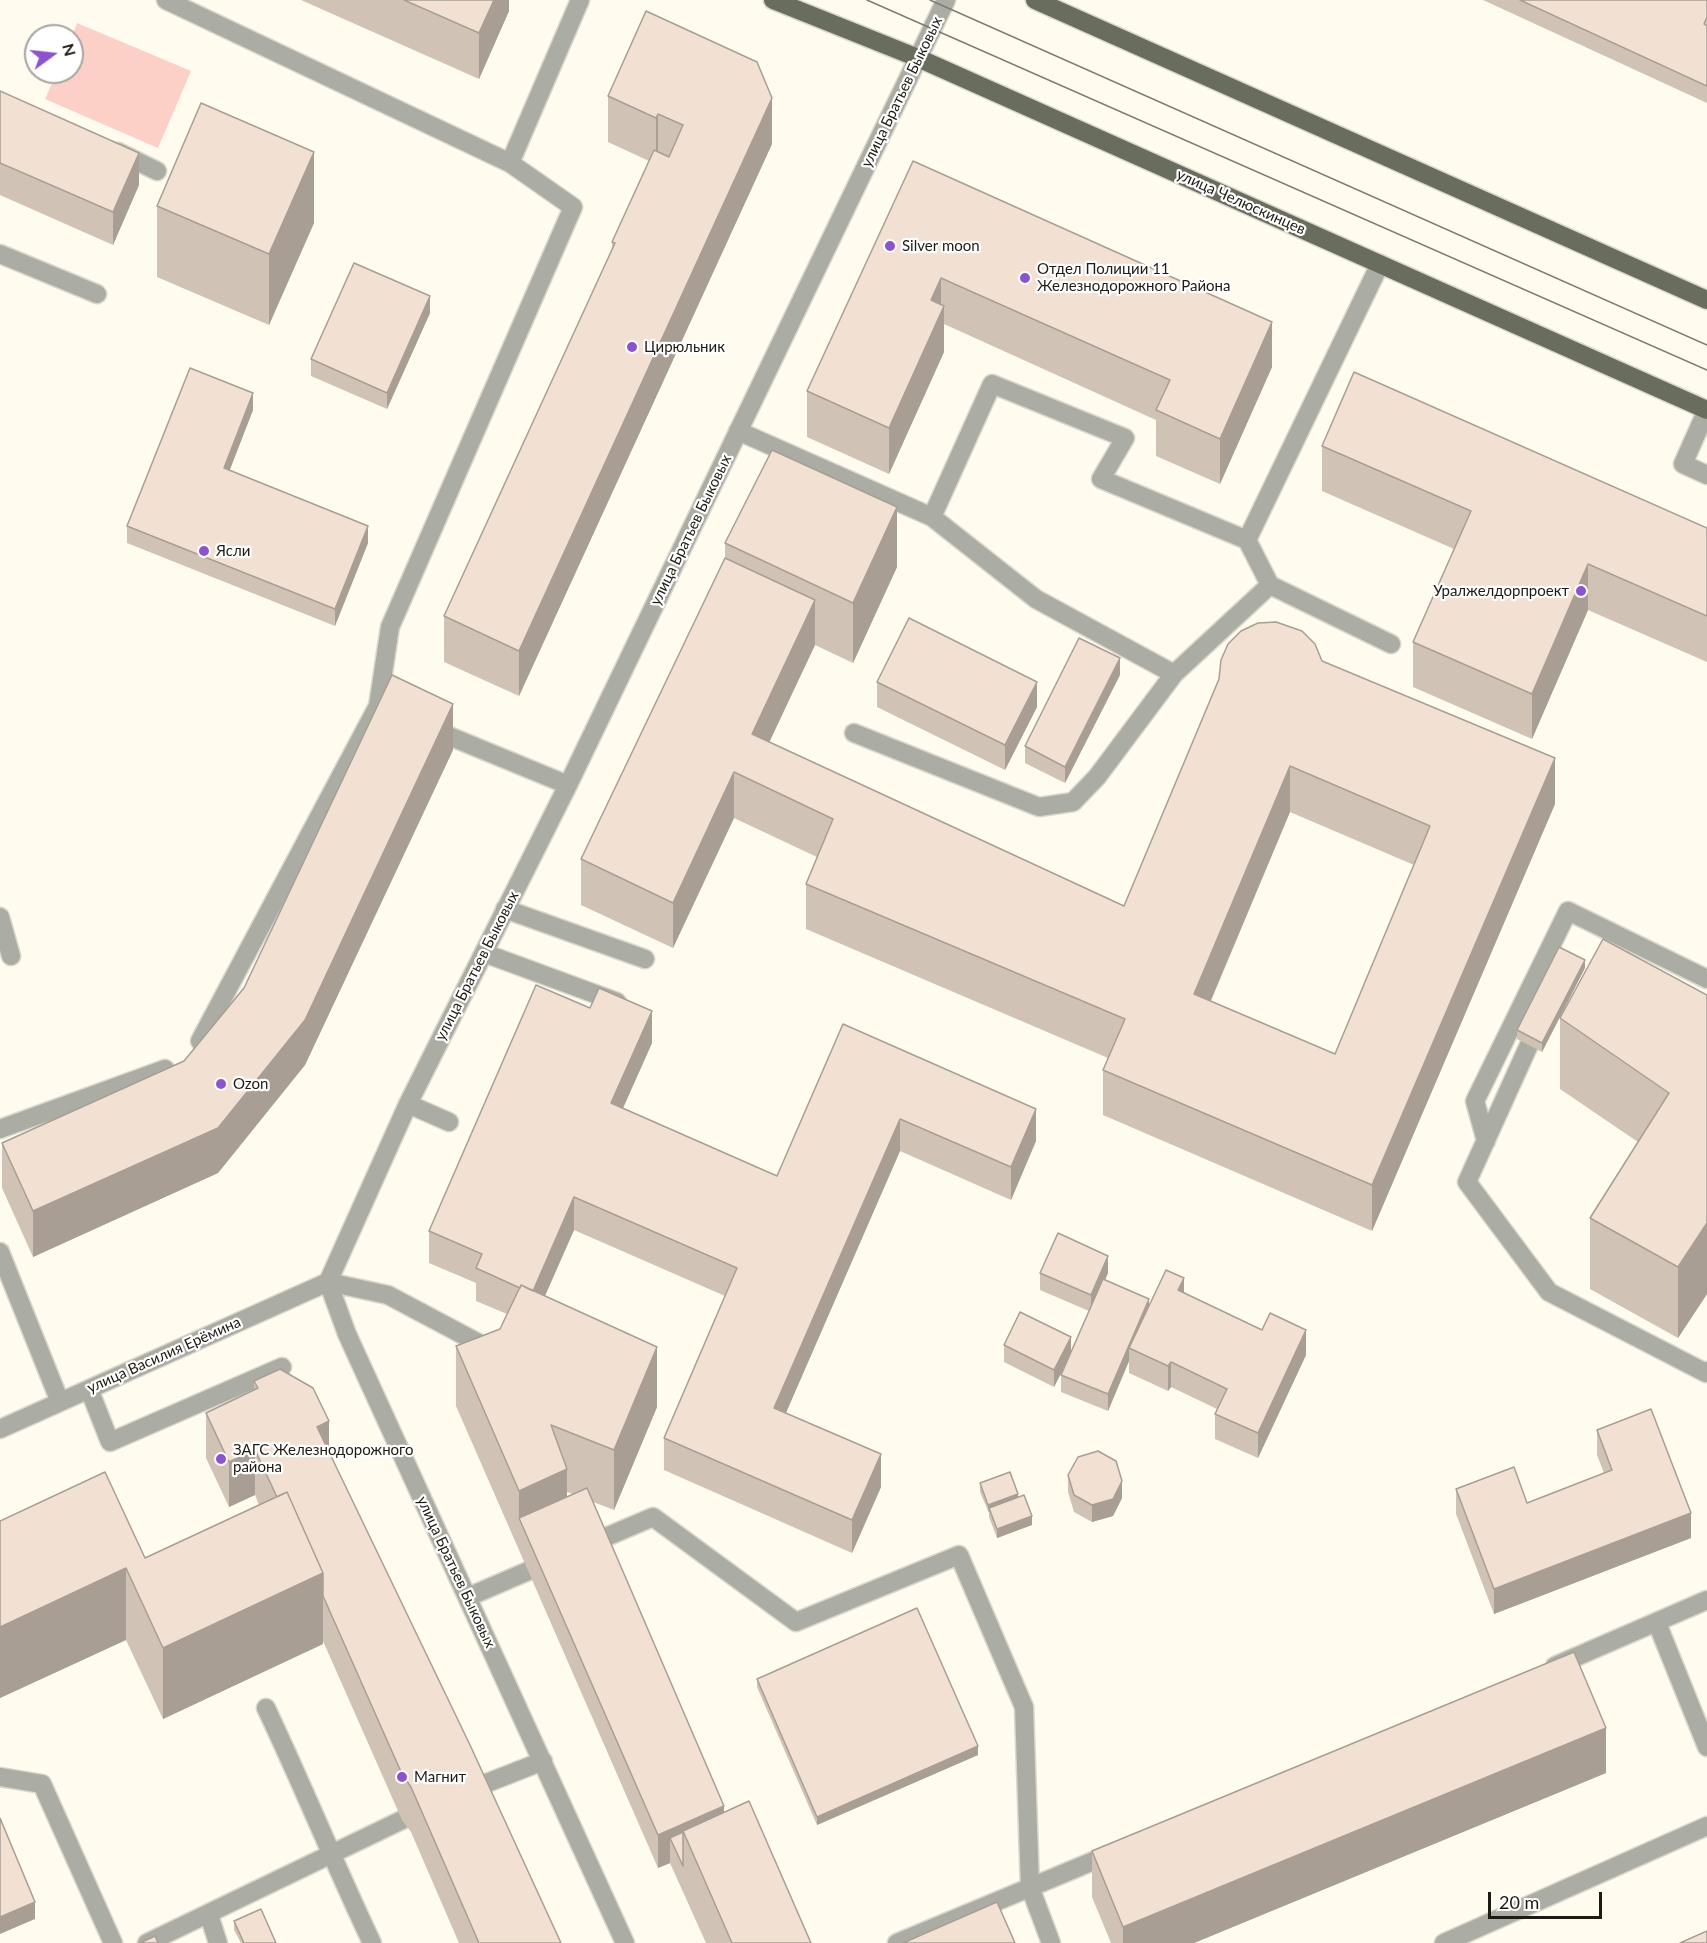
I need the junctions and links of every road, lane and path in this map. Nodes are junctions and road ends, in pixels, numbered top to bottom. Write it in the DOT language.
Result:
graph roads {
  1 [pos="166,0"];
  2 [pos="580,0"];
  3 [pos="773,0"];
  4 [pos="946,0"];
  5 [pos="1035,0"];
  6 [pos="918,58"];
  7 [pos="105,146"];
  8 [pos="510,164"];
  9 [pos="157,171"];
  10 [pos="0,254"];
  11 [pos="1380,264"];
  12 [pos="97,294"];
  13 [pos="1707,300"];
  14 [pos="1707,410"];
  15 [pos="738,431"];
  16 [pos="1707,475"];
  17 [pos="932,517"];
  18 [pos="1247,540"];
  19 [pos="1270,585"];
  20 [pos="1391,644"];
  21 [pos="1174,674"];
  22 [pos="378,706"];
  23 [pos="854,733"];
  24 [pos="568,785"];
  25 [pos="505,909"];
  26 [pos="0,917"];
  27 [pos="484,953"];
  28 [pos="11,956"];
  29 [pos="645,959"];
  30 [pos="1707,979"];
  31 [pos="635,1009"];
  32 [pos="200,1041"];
  33 [pos="1529,1045"];
  34 [pos="165,1069"];
  35 [pos="408,1104"];
  36 [pos="449,1122"];
  37 [pos="0,1128"];
  38 [pos="1486,1141"];
  39 [pos="0,1252"];
  40 [pos="328,1282"];
  41 [pos="484,1346"];
  42 [pos="282,1366"];
  43 [pos="1707,1371"];
  44 [pos="89,1389"];
  45 [pos="60,1402"];
  46 [pos="0,1429"];
  47 [pos="468,1597"];
  48 [pos="1707,1600"];
  49 [pos="1657,1623"];
  50 [pos="1540,1673"];
  51 [pos="266,1708"];
  52 [pos="1707,1747"];
  53 [pos="543,1761"];
  54 [pos="0,1777"];
  55 [pos="470,1790"];
  56 [pos="402,1820"];
  57 [pos="1707,1826"];
  58 [pos="1128,1846"];
  59 [pos="330,1856"];
  60 [pos="1030,1887"];
  61 [pos="209,1915"];
  62 [pos="113,1943"];
  63 [pos="147,1943"];
  64 [pos="218,1943"];
  65 [pos="372,1943"];
  66 [pos="626,1943"];
  67 [pos="897,1943"];
  68 [pos="1051,1943"];
  69 [pos="1444,1943"];
  1 -- 8 [label="street"];
  2 -- 8 [label="street"];
  3 -- 6 [label="main road, улица Челюскинцев"];
  4 -- 6 [label="street, улица Братьев Быковых"];
  5 -- 13 [label="main road"];
  6 -- 11 [label="main road, улица Челюскинцев"];
  6 -- 15 [label="street, улица Братьев Быковых"];
  7 -- 9 [label="street"];
  8 -- 22 [label="street"];
  10 -- 12 [label="street"];
  11 -- 14 [label="main road, улица Челюскинцев"];
  11 -- 18 [label="street"];
  14 -- 16 [label="street"];
  15 -- 17 [label="street"];
  15 -- 24 [label="street, улица Братьев Быковых"];
  17 -- 18 [label="street"];
  17 -- 21 [label="street"];
  18 -- 19 [label="street"];
  19 -- 20 [label="street"];
  19 -- 21 [label="street"];
  21 -- 23 [label="street"];
  22 -- 24 [label="street"];
  22 -- 32 [label="street"];
  24 -- 25 [label="street, улица Братьев Быковых"];
  25 -- 27 [label="street, улица Братьев Быковых"];
  25 -- 29 [label="street"];
  26 -- 28 [label="street"];
  27 -- 31 [label="street"];
  27 -- 35 [label="street, улица Братьев Быковых"];
  30 -- 38 [label="street"];
  33 -- 38 [label="street"];
  34 -- 37 [label="street"];
  35 -- 36 [label="street"];
  35 -- 40 [label="street, улица Братьев Быковых"];
  38 -- 43 [label="street"];
  39 -- 45 [label="street"];
  40 -- 41 [label="street"];
  40 -- 44 [label="street, улица Василия Ерёмина"];
  40 -- 47 [label="street, улица Братьев Быковых"];
  42 -- 44 [label="street"];
  44 -- 45 [label="street, улица Василия Ерёмина"];
  45 -- 46 [label="street, улица Василия Ерёмина"];
  47 -- 53 [label="street, улица Братьев Быковых"];
  47 -- 60 [label="street"];
  48 -- 49 [label="street"];
  49 -- 50 [label="street"];
  49 -- 52 [label="street"];
  51 -- 59 [label="street"];
  53 -- 55 [label="street"];
  53 -- 66 [label="street, улица Братьев Быковых"];
  54 -- 62 [label="street"];
  56 -- 59 [label="street"];
  57 -- 69 [label="street"];
  58 -- 60 [label="street"];
  59 -- 61 [label="street"];
  59 -- 65 [label="street"];
  60 -- 67 [label="street"];
  60 -- 68 [label="street"];
  61 -- 63 [label="street"];
  61 -- 64 [label="street"];
}
